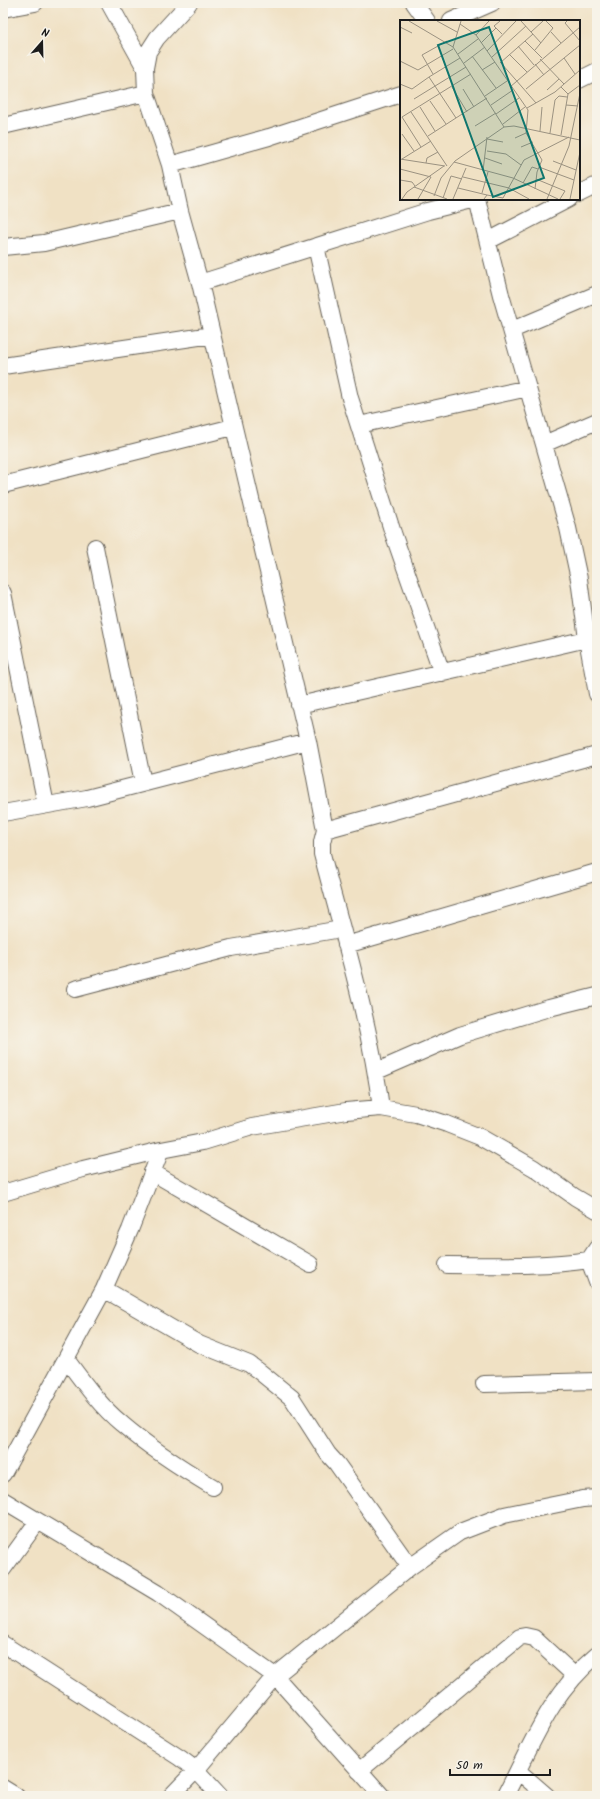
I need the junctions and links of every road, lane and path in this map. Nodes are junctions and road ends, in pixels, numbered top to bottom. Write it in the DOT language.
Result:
graph roads {
  1 [pos="35,3"];
  2 [pos="109,3"];
  3 [pos="189,3"];
  4 [pos="414,3"];
  5 [pos="492,3"];
  6 [pos="3,9"];
  7 [pos="426,20"];
  8 [pos="453,20"];
  9 [pos="145,68"];
  10 [pos="597,71"];
  11 [pos="580,80"];
  12 [pos="146,93"];
  13 [pos="400,94"];
  14 [pos="3,126"];
  15 [pos="170,166"];
  16 [pos="597,184"];
  17 [pos="580,193"];
  18 [pos="473,200"];
  19 [pos="477,200"];
  20 [pos="567,200"];
  21 [pos="180,211"];
  22 [pos="488,241"];
  23 [pos="316,246"];
  24 [pos="3,248"];
  25 [pos="200,283"];
  26 [pos="597,294"];
  27 [pos="512,330"];
  28 [pos="212,335"];
  29 [pos="3,366"];
  30 [pos="528,388"];
  31 [pos="596,424"];
  32 [pos="359,425"];
  33 [pos="233,427"];
  34 [pos="544,444"];
  35 [pos="3,485"];
  36 [pos="95,547"];
  37 [pos="3,593"];
  38 [pos="587,639"];
  39 [pos="442,673"];
  40 [pos="597,694"];
  41 [pos="299,705"];
  42 [pos="308,741"];
  43 [pos="597,755"];
  44 [pos="142,783"];
  45 [pos="46,805"];
  46 [pos="3,813"];
  47 [pos="325,830"];
  48 [pos="597,872"];
  49 [pos="341,929"];
  50 [pos="346,945"];
  51 [pos="75,989"];
  52 [pos="597,996"];
  53 [pos="376,1071"];
  54 [pos="381,1108"];
  55 [pos="161,1150"];
  56 [pos="152,1172"];
  57 [pos="3,1193"];
  58 [pos="597,1210"];
  59 [pos="593,1254"];
  60 [pos="310,1264"];
  61 [pos="447,1264"];
  62 [pos="597,1282"];
  63 [pos="104,1289"];
  64 [pos="66,1359"];
  65 [pos="597,1381"];
  66 [pos="484,1384"];
  67 [pos="3,1474"];
  68 [pos="213,1487"];
  69 [pos="597,1498"];
  70 [pos="3,1500"];
  71 [pos="38,1522"];
  72 [pos="410,1567"];
  73 [pos="3,1569"];
  74 [pos="3,1644"];
  75 [pos="594,1662"];
  76 [pos="574,1675"];
  77 [pos="275,1676"];
  78 [pos="196,1770"];
  79 [pos="359,1771"];
  80 [pos="518,1771"];
  81 [pos="3,1788"];
  82 [pos="16,1796"];
  83 [pos="170,1796"];
  84 [pos="220,1796"];
  85 [pos="382,1796"];
  86 [pos="505,1796"];
  87 [pos="547,1796"];
  1 -- 6 [label="street"];
  2 -- 9 [label="street"];
  3 -- 9 [label="street"];
  4 -- 7 [label="street"];
  5 -- 8 [label="street"];
  9 -- 12 [label="street"];
  10 -- 11 [label="street"];
  12 -- 14 [label="street"];
  12 -- 15 [label="street"];
  13 -- 15 [label="street"];
  15 -- 21 [label="street"];
  16 -- 17 [label="street"];
  18 -- 23 [label="street"];
  19 -- 22 [label="street"];
  20 -- 22 [label="street"];
  21 -- 24 [label="street"];
  21 -- 25 [label="street"];
  22 -- 27 [label="street"];
  23 -- 25 [label="street"];
  23 -- 32 [label="street"];
  25 -- 28 [label="street"];
  26 -- 27 [label="street"];
  27 -- 30 [label="street"];
  28 -- 29 [label="street"];
  28 -- 33 [label="street"];
  30 -- 32 [label="street"];
  30 -- 34 [label="street"];
  31 -- 34 [label="street"];
  32 -- 39 [label="street"];
  33 -- 35 [label="street"];
  33 -- 41 [label="street"];
  34 -- 38 [label="street"];
  36 -- 44 [label="street"];
  37 -- 45 [label="street"];
  38 -- 39 [label="street"];
  38 -- 40 [label="street"];
  39 -- 41 [label="street"];
  41 -- 42 [label="street"];
  42 -- 44 [label="street"];
  42 -- 47 [label="street"];
  43 -- 47 [label="street"];
  44 -- 45 [label="street"];
  45 -- 46 [label="street"];
  47 -- 49 [label="street"];
  48 -- 50 [label="street"];
  49 -- 50 [label="street"];
  49 -- 51 [label="street"];
  50 -- 53 [label="street"];
  52 -- 53 [label="street"];
  53 -- 54 [label="street"];
  54 -- 55 [label="street"];
  54 -- 58 [label="street"];
  55 -- 56 [label="street"];
  55 -- 57 [label="street"];
  56 -- 60 [label="street"];
  56 -- 63 [label="street"];
  59 -- 61 [label="street"];
  59 -- 62 [label="street"];
  63 -- 64 [label="street"];
  63 -- 72 [label="street"];
  64 -- 67 [label="street"];
  64 -- 68 [label="street"];
  65 -- 66 [label="street"];
  69 -- 72 [label="street"];
  70 -- 71 [label="street"];
  71 -- 73 [label="street"];
  71 -- 77 [label="street"];
  72 -- 77 [label="street"];
  74 -- 78 [label="street"];
  75 -- 76 [label="street"];
  76 -- 79 [label="street"];
  76 -- 80 [label="street"];
  77 -- 78 [label="street"];
  77 -- 79 [label="street"];
  78 -- 83 [label="street"];
  78 -- 84 [label="street"];
  79 -- 85 [label="street"];
  80 -- 86 [label="street"];
  80 -- 87 [label="street"];
  81 -- 82 [label="street"];
}
